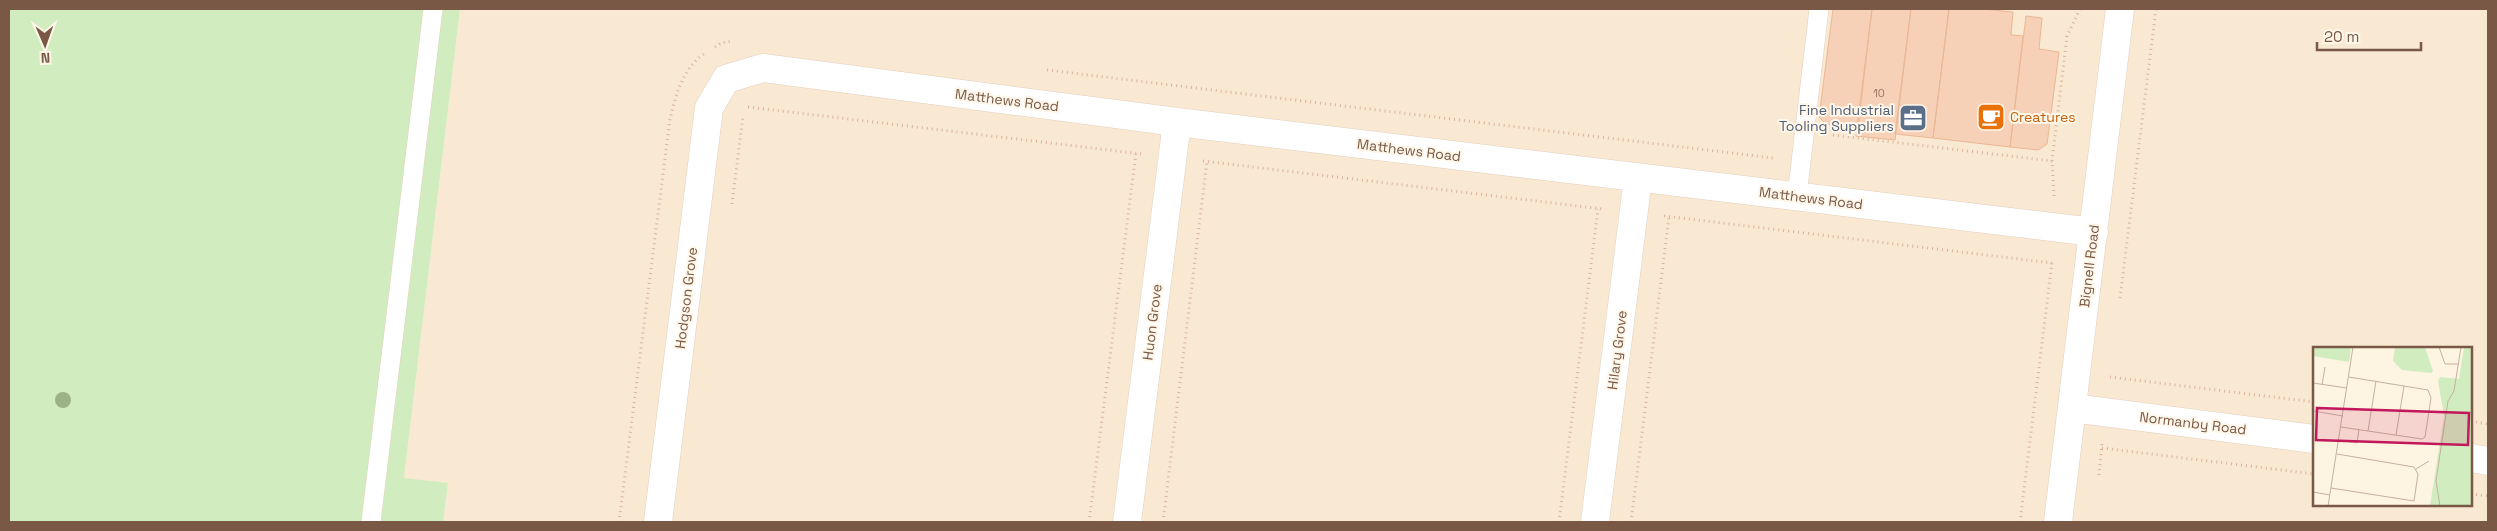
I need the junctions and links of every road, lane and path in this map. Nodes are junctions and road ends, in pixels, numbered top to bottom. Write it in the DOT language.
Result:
graph roads {
  1 [pos="433,9"];
  2 [pos="1819,9"];
  3 [pos="2080,9"];
  4 [pos="2120,9"];
  5 [pos="2156,9"];
  6 [pos="726,79"];
  7 [pos="1177,122"];
  8 [pos="1136,153"];
  9 [pos="1172,157"];
  10 [pos="1207,161"];
  11 [pos="1638,178"];
  12 [pos="1797,196"];
  13 [pos="732,205"];
  14 [pos="1598,208"];
  15 [pos="1634,212"];
  16 [pos="1669,217"];
  17 [pos="2056,227"];
  18 [pos="2094,232"];
  19 [pos="2052,263"];
  20 [pos="2120,299"];
  21 [pos="2111,367"];
  22 [pos="2110,377"];
  23 [pos="2313,402"];
  24 [pos="2072,408"];
  25 [pos="2105,412"];
  26 [pos="2472,421"];
  27 [pos="2488,424"];
  28 [pos="2313,439"];
  29 [pos="2102,448"];
  30 [pos="2472,458"];
  31 [pos="2488,460"];
  32 [pos="2313,474"];
  33 [pos="2098,476"];
  34 [pos="2472,494"];
  35 [pos="2488,496"];
  36 [pos="371,522"];
  37 [pos="658,522"];
  38 [pos="1090,522"];
  39 [pos="1127,522"];
  40 [pos="1163,522"];
  41 [pos="1559,522"];
  42 [pos="1596,522"];
  43 [pos="1631,522"];
  44 [pos="2020,522"];
  45 [pos="2058,522"];
  1 -- 36 [label="lane"];
  2 -- 12 [label="lane"];
  3 -- 17 [label="path"];
  4 -- 18 [label="street, Bignell Road"];
  5 -- 20 [label="path"];
  6 -- 7 [label="street, Matthews Road"];
  6 -- 37 [label="street, Hodgson Grove"];
  7 -- 9 [label="street, Huon Grove"];
  7 -- 11 [label="street, Matthews Road"];
  8 -- 9 [label="path"];
  8 -- 13 [label="path"];
  8 -- 38 [label="path"];
  9 -- 10 [label="path"];
  9 -- 39 [label="street, Huon Grove"];
  10 -- 14 [label="path"];
  10 -- 40 [label="path"];
  11 -- 12 [label="street, Matthews Road"];
  11 -- 15 [label="street, Hilary Grove"];
  12 -- 17 [label="street, Matthews Road"];
  14 -- 15 [label="path"];
  14 -- 41 [label="path"];
  15 -- 16 [label="path"];
  15 -- 42 [label="street, Hilary Grove"];
  16 -- 19 [label="path"];
  16 -- 43 [label="path"];
  17 -- 18 [label="street, Matthews Road"];
  17 -- 19 [label="path"];
  18 -- 24 [label="street, Bignell Road"];
  19 -- 44 [label="path"];
  21 -- 22 [label="path"];
  22 -- 23 [label="path"];
  22 -- 25 [label="path"];
  24 -- 25 [label="street, Normanby Road"];
  24 -- 45 [label="street, Bignell Road"];
  25 -- 28 [label="street, Normanby Road"];
  25 -- 29 [label="path"];
  26 -- 27 [label="path"];
  29 -- 32 [label="path"];
  29 -- 33 [label="path"];
  30 -- 31 [label="street"];
  34 -- 35 [label="path"];
}
